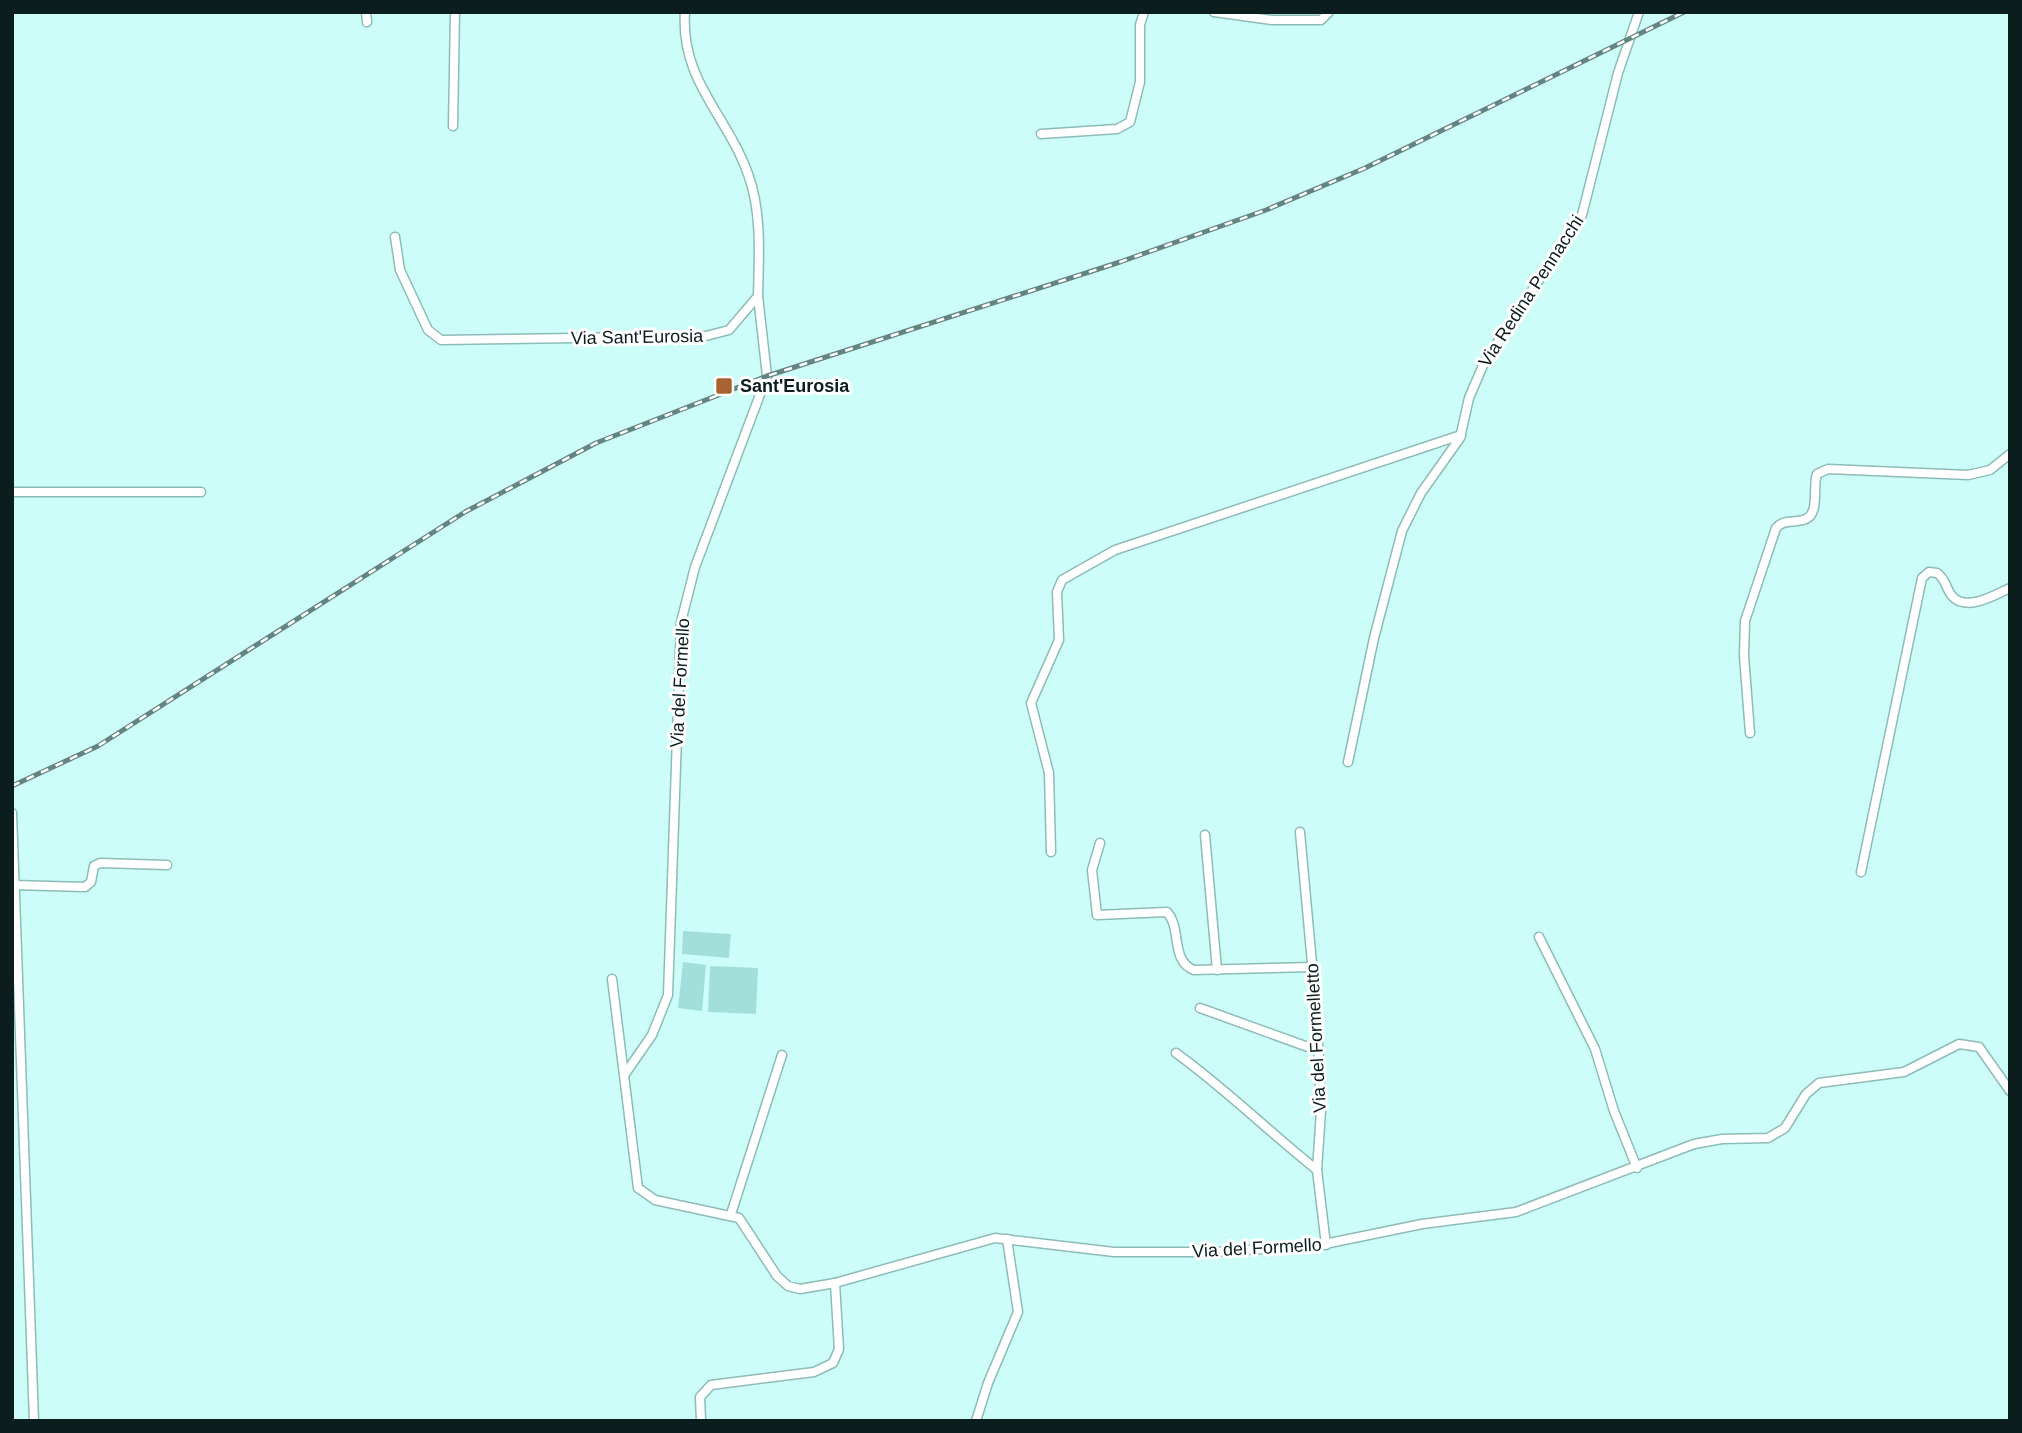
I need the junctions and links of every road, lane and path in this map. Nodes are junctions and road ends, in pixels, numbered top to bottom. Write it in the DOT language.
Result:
graph roads {
  1 [pos="454,12"];
  2 [pos="685,12"];
  3 [pos="1144,12"];
  4 [pos="1214,12"];
  5 [pos="1329,12"];
  6 [pos="1639,12"];
  7 [pos="453,126"];
  8 [pos="1041,134"];
  9 [pos="395,237"];
  10 [pos="758,296"];
  11 [pos="1461,435"];
  12 [pos="2010,454"];
  13 [pos="12,492"];
  14 [pos="201,492"];
  15 [pos="2010,588"];
  16 [pos="1750,733"];
  17 [pos="1348,762"];
  18 [pos="13,816"];
  19 [pos="1300,832"];
  20 [pos="1205,835"];
  21 [pos="1100,842"];
  22 [pos="1051,852"];
  23 [pos="167,865"];
  24 [pos="1861,872"];
  25 [pos="14,885"];
  26 [pos="1539,937"];
  27 [pos="1314,967"];
  28 [pos="1217,970"];
  29 [pos="612,979"];
  30 [pos="1200,1008"];
  31 [pos="1319,1051"];
  32 [pos="1176,1053"];
  33 [pos="782,1055"];
  34 [pos="625,1074"];
  35 [pos="2010,1091"];
  36 [pos="1637,1168"];
  37 [pos="1317,1170"];
  38 [pos="732,1214"];
  39 [pos="1007,1239"];
  40 [pos="1326,1244"];
  41 [pos="835,1283"];
  42 [pos="34,1421"];
  43 [pos="701,1421"];
  44 [pos="976,1421"];
  1 -- 7 [label="street"];
  2 -- 10 [label="street"];
  3 -- 8 [label="street"];
  4 -- 5 [label="street"];
  6 -- 11 [label="street, Via Redina Pennacchi"];
  9 -- 10 [label="street, Via Sant'Eurosia"];
  10 -- 34 [label="street, Via del Formello"];
  11 -- 17 [label="street, Via Redina Pennacchi"];
  11 -- 22 [label="street"];
  12 -- 16 [label="street"];
  13 -- 14 [label="street"];
  15 -- 24 [label="street"];
  18 -- 25 [label="street"];
  19 -- 27 [label="street, Via del Formelletto"];
  20 -- 28 [label="street"];
  21 -- 28 [label="street"];
  23 -- 25 [label="street"];
  25 -- 42 [label="street"];
  26 -- 36 [label="street"];
  27 -- 28 [label="street"];
  27 -- 31 [label="street, Via del Formelletto"];
  29 -- 34 [label="street"];
  30 -- 31 [label="street"];
  31 -- 37 [label="street, Via del Formelletto"];
  32 -- 37 [label="street"];
  33 -- 38 [label="street"];
  34 -- 38 [label="street"];
  35 -- 36 [label="street, Via del Formello"];
  36 -- 40 [label="street, Via del Formello"];
  37 -- 40 [label="street, Via del Formelletto"];
  38 -- 41 [label="street, Via del Formello"];
  39 -- 40 [label="street, Via del Formello"];
  39 -- 41 [label="street, Via del Formello"];
  39 -- 44 [label="street"];
  41 -- 43 [label="street"];
}
